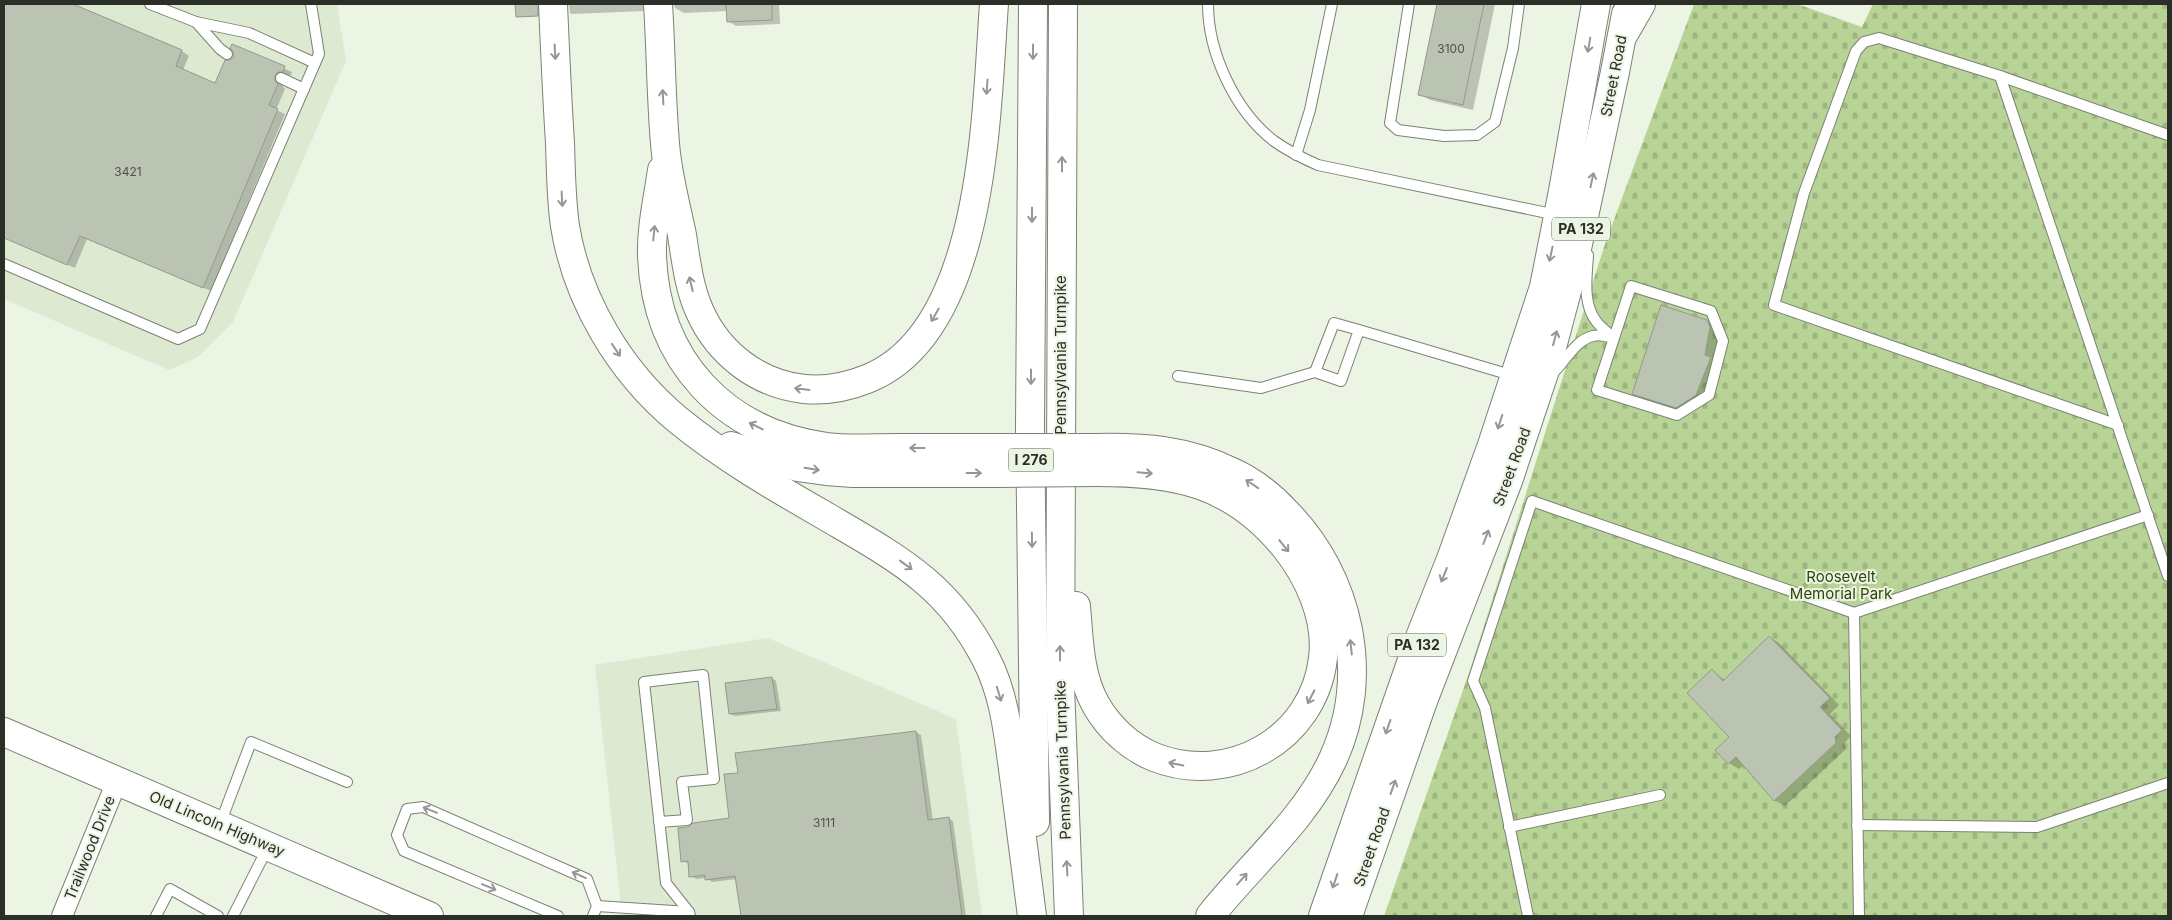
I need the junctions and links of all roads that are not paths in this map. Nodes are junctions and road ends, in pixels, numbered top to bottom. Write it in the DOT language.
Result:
graph roads {
  1 [pos="150,4"];
  2 [pos="311,4"];
  3 [pos="553,4"];
  4 [pos="658,4"];
  5 [pos="994,4"];
  6 [pos="1033,4"];
  7 [pos="1063,4"];
  8 [pos="1208,4"];
  9 [pos="1332,4"];
  10 [pos="1409,4"];
  11 [pos="1518,4"];
  12 [pos="1596,4"];
  13 [pos="1628,4"];
  14 [pos="1641,4"];
  15 [pos="196,22"];
  16 [pos="1622,37"];
  17 [pos="227,54"];
  18 [pos="315,63"];
  19 [pos="2000,76"];
  20 [pos="280,78"];
  21 [pos="304,88"];
  22 [pos="2168,135"];
  23 [pos="665,146"];
  24 [pos="1296,155"];
  25 [pos="1570,220"];
  26 [pos="4,264"];
  27 [pos="1359,330"];
  28 [pos="1613,337"];
  29 [pos="1315,372"];
  30 [pos="1178,376"];
  31 [pos="1527,380"];
  32 [pos="2118,425"];
  33 [pos="698,436"];
  34 [pos="1060,440"];
  35 [pos="1001,460"];
  36 [pos="1096,460"];
  37 [pos="2148,515"];
  38 [pos="2168,576"];
  39 [pos="1854,613"];
  40 [pos="4,732"];
  41 [pos="117,780"];
  42 [pos="347,782"];
  43 [pos="2168,783"];
  44 [pos="1660,795"];
  45 [pos="659,822"];
  46 [pos="220,825"];
  47 [pos="1857,825"];
  48 [pos="1509,827"];
  49 [pos="268,846"];
  50 [pos="595,911"];
  51 [pos="689,914"];
  52 [pos="62,916"];
  53 [pos="156,916"];
  54 [pos="218,916"];
  55 [pos="233,916"];
  56 [pos="429,916"];
  57 [pos="558,916"];
  58 [pos="1034,916"];
  59 [pos="1070,916"];
  60 [pos="1210,916"];
  61 [pos="1322,916"];
  62 [pos="1348,916"];
  63 [pos="1528,916"];
  64 [pos="1859,916"];
  1 -- 15 [label="lane"];
  2 -- 18 [label="lane"];
  3 -- 33 [label="main road, one-way"];
  23 -- 4 [label="main road, one-way"];
  5 -- 23 [label="main road, one-way"];
  6 -- 58 [label="main road, Pennsylvania Turnpike / I 276, one-way"];
  34 -- 7 [label="main road, Pennsylvania Turnpike / I 276, one-way"];
  8 -- 24 [label="lane"];
  9 -- 24 [label="lane"];
  10 -- 11 [label="lane"];
  12 -- 25 [label="main road, Street Road / PA 132, one-way"];
  13 -- 16 [label="main road, Street Road / PA 132"];
  14 -- 16 [label="main road"];
  15 -- 17 [label="lane"];
  15 -- 18 [label="lane"];
  25 -- 16 [label="main road, Street Road / PA 132, one-way"];
  18 -- 21 [label="lane"];
  19 -- 22 [label="lane"];
  19 -- 32 [label="lane"];
  19 -- 32 [label="lane"];
  20 -- 21 [label="lane"];
  21 -- 26 [label="lane"];
  35 -- 23 [label="main road, one-way"];
  24 -- 25 [label="lane"];
  25 -- 28 [label="lane"];
  25 -- 31 [label="main road, Street Road / PA 132"];
  27 -- 29 [label="lane"];
  27 -- 29 [label="lane"];
  27 -- 31 [label="lane"];
  28 -- 28 [label="lane"];
  31 -- 28 [label="lane, one-way"];
  29 -- 30 [label="lane"];
  31 -- 61 [label="main road, Street Road / PA 132, one-way"];
  62 -- 31 [label="main road, Street Road / PA 132, one-way"];
  32 -- 37 [label="lane"];
  33 -- 35 [label="main road, one-way"];
  33 -- 58 [label="main road, one-way"];
  36 -- 34 [label="main road, one-way"];
  59 -- 34 [label="main road, Pennsylvania Turnpike / I 276, one-way"];
  35 -- 36 [label="main road, bridge"];
  60 -- 36 [label="main road, one-way"];
  37 -- 38 [label="lane"];
  37 -- 39 [label="lane"];
  39 -- 47 [label="lane"];
  39 -- 48 [label="lane"];
  40 -- 41 [label="main road, Old Lincoln Highway"];
  41 -- 46 [label="main road, Old Lincoln Highway"];
  41 -- 52 [label="street, Trailwood Drive"];
  42 -- 46 [label="lane"];
  43 -- 47 [label="lane"];
  44 -- 48 [label="lane"];
  45 -- 45 [label="lane"];
  45 -- 51 [label="lane"];
  46 -- 49 [label="main road, Old Lincoln Highway"];
  47 -- 64 [label="lane"];
  48 -- 63 [label="lane"];
  49 -- 55 [label="lane"];
  49 -- 56 [label="main road, Old Lincoln Highway"];
  50 -- 51 [label="lane"];
  50 -- 57 [label="lane, one-way"];
  53 -- 54 [label="lane"];
}
